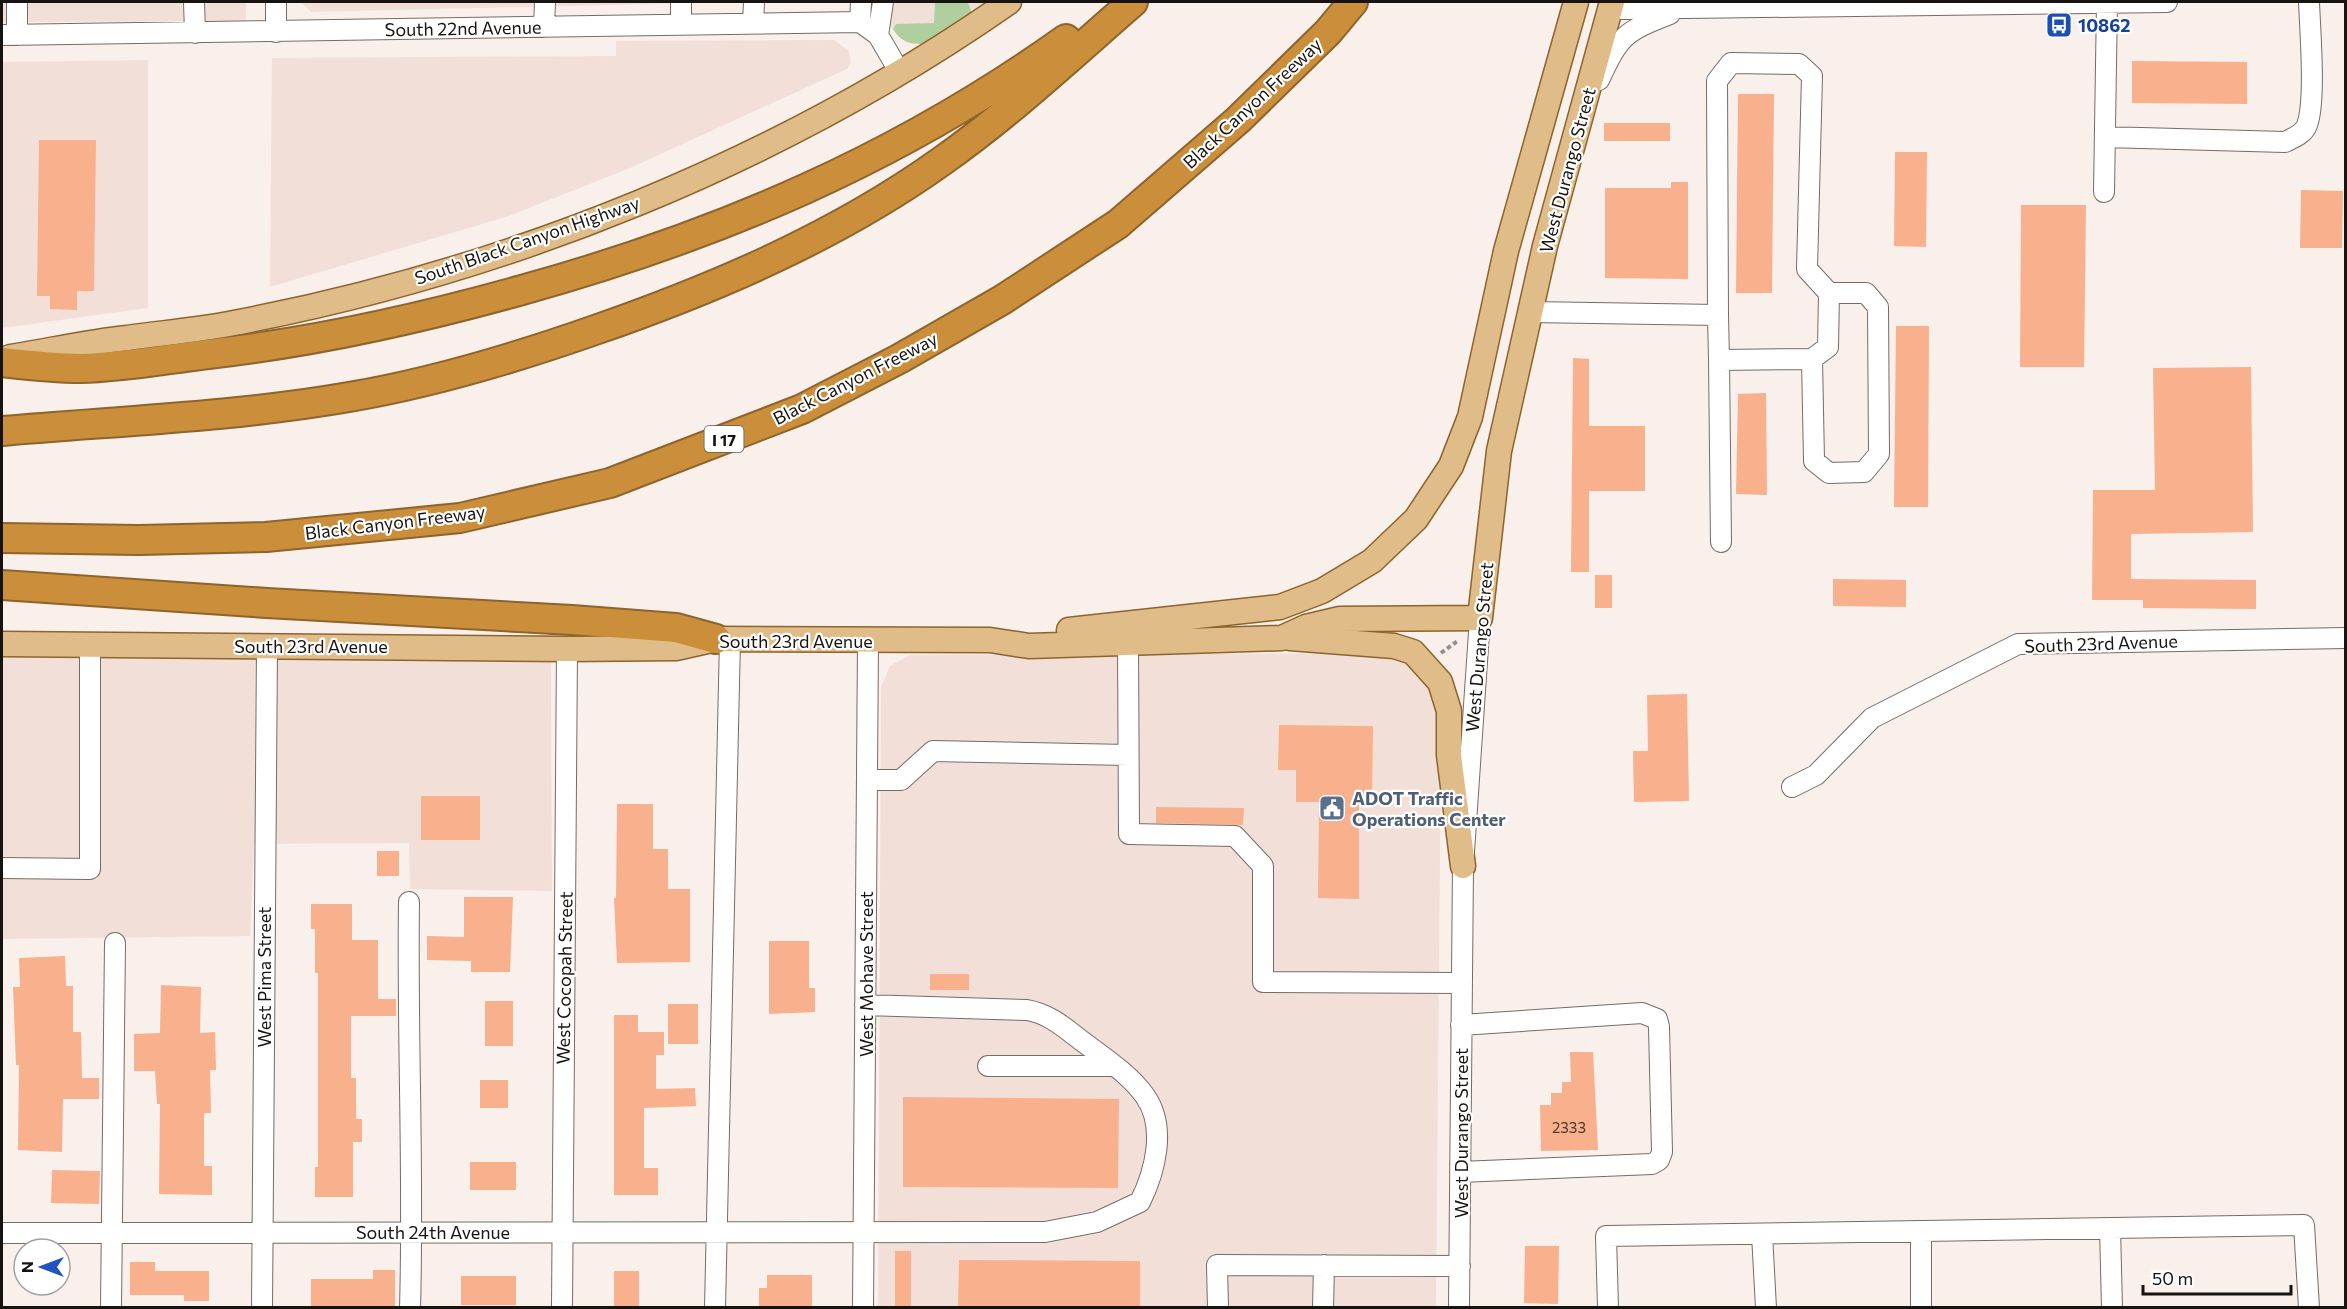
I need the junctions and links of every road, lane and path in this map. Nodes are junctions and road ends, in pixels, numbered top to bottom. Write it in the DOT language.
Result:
graph roads {
  1 [pos="17,2"];
  2 [pos="194,2"];
  3 [pos="276,2"];
  4 [pos="545,2"];
  5 [pos="681,2"];
  6 [pos="754,2"];
  7 [pos="861,2"];
  8 [pos="883,2"];
  9 [pos="1009,2"];
  10 [pos="1119,2"];
  11 [pos="1133,2"];
  12 [pos="1353,2"];
  13 [pos="1576,2"];
  14 [pos="1662,2"];
  15 [pos="2167,2"];
  16 [pos="2309,2"];
  17 [pos="2108,3"];
  18 [pos="1929,4"];
  19 [pos="1611,5"];
  20 [pos="1681,9"];
  21 [pos="860,22"];
  22 [pos="753,23"];
  23 [pos="681,24"];
  24 [pos="544,27"];
  25 [pos="276,32"];
  26 [pos="195,33"];
  27 [pos="9,35"];
  28 [pos="878,35"];
  29 [pos="899,71"];
  30 [pos="1582,117"];
  31 [pos="2105,137"];
  32 [pos="2104,192"];
  33 [pos="1829,293"];
  34 [pos="1530,312"];
  35 [pos="1719,315"];
  36 [pos="1812,359"];
  37 [pos="1719,360"];
  38 [pos="2,361"];
  39 [pos="2,431"];
  40 [pos="2,538"];
  41 [pos="1721,542"];
  42 [pos="2,585"];
  43 [pos="1480,618"];
  44 [pos="1282,638"];
  45 [pos="2346,638"];
  46 [pos="723,639"];
  47 [pos="1459,639"];
  48 [pos="990,640"];
  49 [pos="868,641"];
  50 [pos="1128,643"];
  51 [pos="2,644"];
  52 [pos="90,646"];
  53 [pos="267,646"];
  54 [pos="567,649"];
  55 [pos="1435,657"];
  56 [pos="1128,755"];
  57 [pos="867,780"];
  58 [pos="1792,787"];
  59 [pos="1463,866"];
  60 [pos="2,868"];
  61 [pos="409,902"];
  62 [pos="115,943"];
  63 [pos="1461,983"];
  64 [pos="865,1005"];
  65 [pos="1461,1025"];
  66 [pos="988,1066"];
  67 [pos="1115,1066"];
  68 [pos="1460,1172"];
  69 [pos="2110,1228"];
  70 [pos="562,1231"];
  71 [pos="864,1231"];
  72 [pos="412,1232"];
  73 [pos="1921,1232"];
  74 [pos="2,1233"];
  75 [pos="111,1233"];
  76 [pos="262,1233"];
  77 [pos="716,1233"];
  78 [pos="1762,1234"];
  79 [pos="1324,1265"];
  80 [pos="1460,1266"];
  81 [pos="111,1308"];
  82 [pos="262,1308"];
  83 [pos="410,1308"];
  84 [pos="562,1308"];
  85 [pos="715,1308"];
  86 [pos="863,1308"];
  87 [pos="1218,1308"];
  88 [pos="1323,1308"];
  89 [pos="1459,1308"];
  90 [pos="1608,1308"];
  91 [pos="1766,1308"];
  92 [pos="1921,1308"];
  93 [pos="2112,1308"];
  94 [pos="2309,1308"];
  1 -- 27 [label="street"];
  2 -- 26 [label="street"];
  3 -- 25 [label="street"];
  4 -- 24 [label="street"];
  5 -- 23 [label="street"];
  6 -- 22 [label="street"];
  7 -- 21 [label="street"];
  8 -- 28 [label="street"];
  9 -- 29 [label="main road, South Black Canyon Highway"];
  10 -- 38 [label="highway"];
  11 -- 39 [label="highway"];
  12 -- 40 [label="highway, Black Canyon Freeway / I 17"];
  13 -- 48 [label="main road"];
  14 -- 20 [label="street"];
  15 -- 17 [label="street"];
  16 -- 31 [label="street"];
  17 -- 18 [label="street"];
  17 -- 31 [label="street"];
  18 -- 20 [label="street"];
  19 -- 20 [label="street"];
  19 -- 30 [label="main road, West Durango Street"];
  20 -- 30 [label="street"];
  21 -- 22 [label="street, South 22nd Avenue"];
  21 -- 28 [label="street"];
  22 -- 23 [label="street, South 22nd Avenue"];
  23 -- 24 [label="street, South 22nd Avenue"];
  24 -- 25 [label="street, South 22nd Avenue"];
  25 -- 26 [label="street, South 22nd Avenue"];
  26 -- 27 [label="street, South 22nd Avenue"];
  28 -- 29 [label="street"];
  29 -- 38 [label="main road, South Black Canyon Highway"];
  30 -- 34 [label="main road, West Durango Street"];
  31 -- 32 [label="street"];
  33 -- 35 [label="street"];
  33 -- 36 [label="street"];
  33 -- 36 [label="street"];
  34 -- 35 [label="street"];
  34 -- 43 [label="main road, West Durango Street"];
  35 -- 37 [label="street"];
  36 -- 37 [label="street"];
  37 -- 41 [label="street"];
  42 -- 46 [label="highway"];
  43 -- 44 [label="main road, South 23rd Avenue"];
  43 -- 59 [label="street, West Durango Street"];
  44 -- 50 [label="main road, South 23rd Avenue"];
  44 -- 59 [label="main road"];
  45 -- 58 [label="street, South 23rd Avenue"];
  46 -- 49 [label="main road, South 23rd Avenue"];
  46 -- 54 [label="main road, South 23rd Avenue"];
  46 -- 77 [label="street"];
  47 -- 55 [label="path"];
  48 -- 49 [label="main road, South 23rd Avenue"];
  48 -- 50 [label="main road, South 23rd Avenue"];
  49 -- 57 [label="street, West Mohave Street"];
  50 -- 56 [label="street"];
  51 -- 52 [label="main road, South 23rd Avenue"];
  52 -- 53 [label="main road, South 23rd Avenue"];
  52 -- 60 [label="street"];
  53 -- 54 [label="main road, South 23rd Avenue"];
  53 -- 76 [label="street, West Pima Street"];
  54 -- 70 [label="street, West Cocopah Street"];
  56 -- 57 [label="street"];
  56 -- 63 [label="street"];
  57 -- 64 [label="street, West Mohave Street"];
  59 -- 63 [label="street, West Durango Street"];
  61 -- 72 [label="street"];
  62 -- 75 [label="street"];
  63 -- 65 [label="street, West Durango Street"];
  64 -- 67 [label="street, South 24th Avenue"];
  64 -- 71 [label="street, West Mohave Street"];
  65 -- 68 [label="street, West Durango Street"];
  65 -- 68 [label="street"];
  66 -- 67 [label="street"];
  67 -- 71 [label="street, South 24th Avenue"];
  68 -- 80 [label="street, West Durango Street"];
  69 -- 73 [label="street"];
  69 -- 93 [label="street"];
  69 -- 94 [label="street"];
  70 -- 72 [label="street, South 24th Avenue"];
  70 -- 77 [label="street, South 24th Avenue"];
  70 -- 84 [label="street, West Cocopah Street"];
  71 -- 77 [label="street, South 24th Avenue"];
  71 -- 86 [label="street, West Mohave Street"];
  72 -- 76 [label="street, South 24th Avenue"];
  72 -- 83 [label="street"];
  73 -- 78 [label="street"];
  73 -- 92 [label="street"];
  74 -- 75 [label="street, South 24th Avenue"];
  75 -- 76 [label="street, South 24th Avenue"];
  75 -- 81 [label="street"];
  76 -- 82 [label="street, West Pima Street"];
  77 -- 85 [label="street"];
  78 -- 90 [label="street"];
  78 -- 91 [label="street"];
  79 -- 80 [label="street"];
  79 -- 87 [label="street"];
  79 -- 88 [label="street"];
  80 -- 89 [label="street, West Durango Street"];
}
